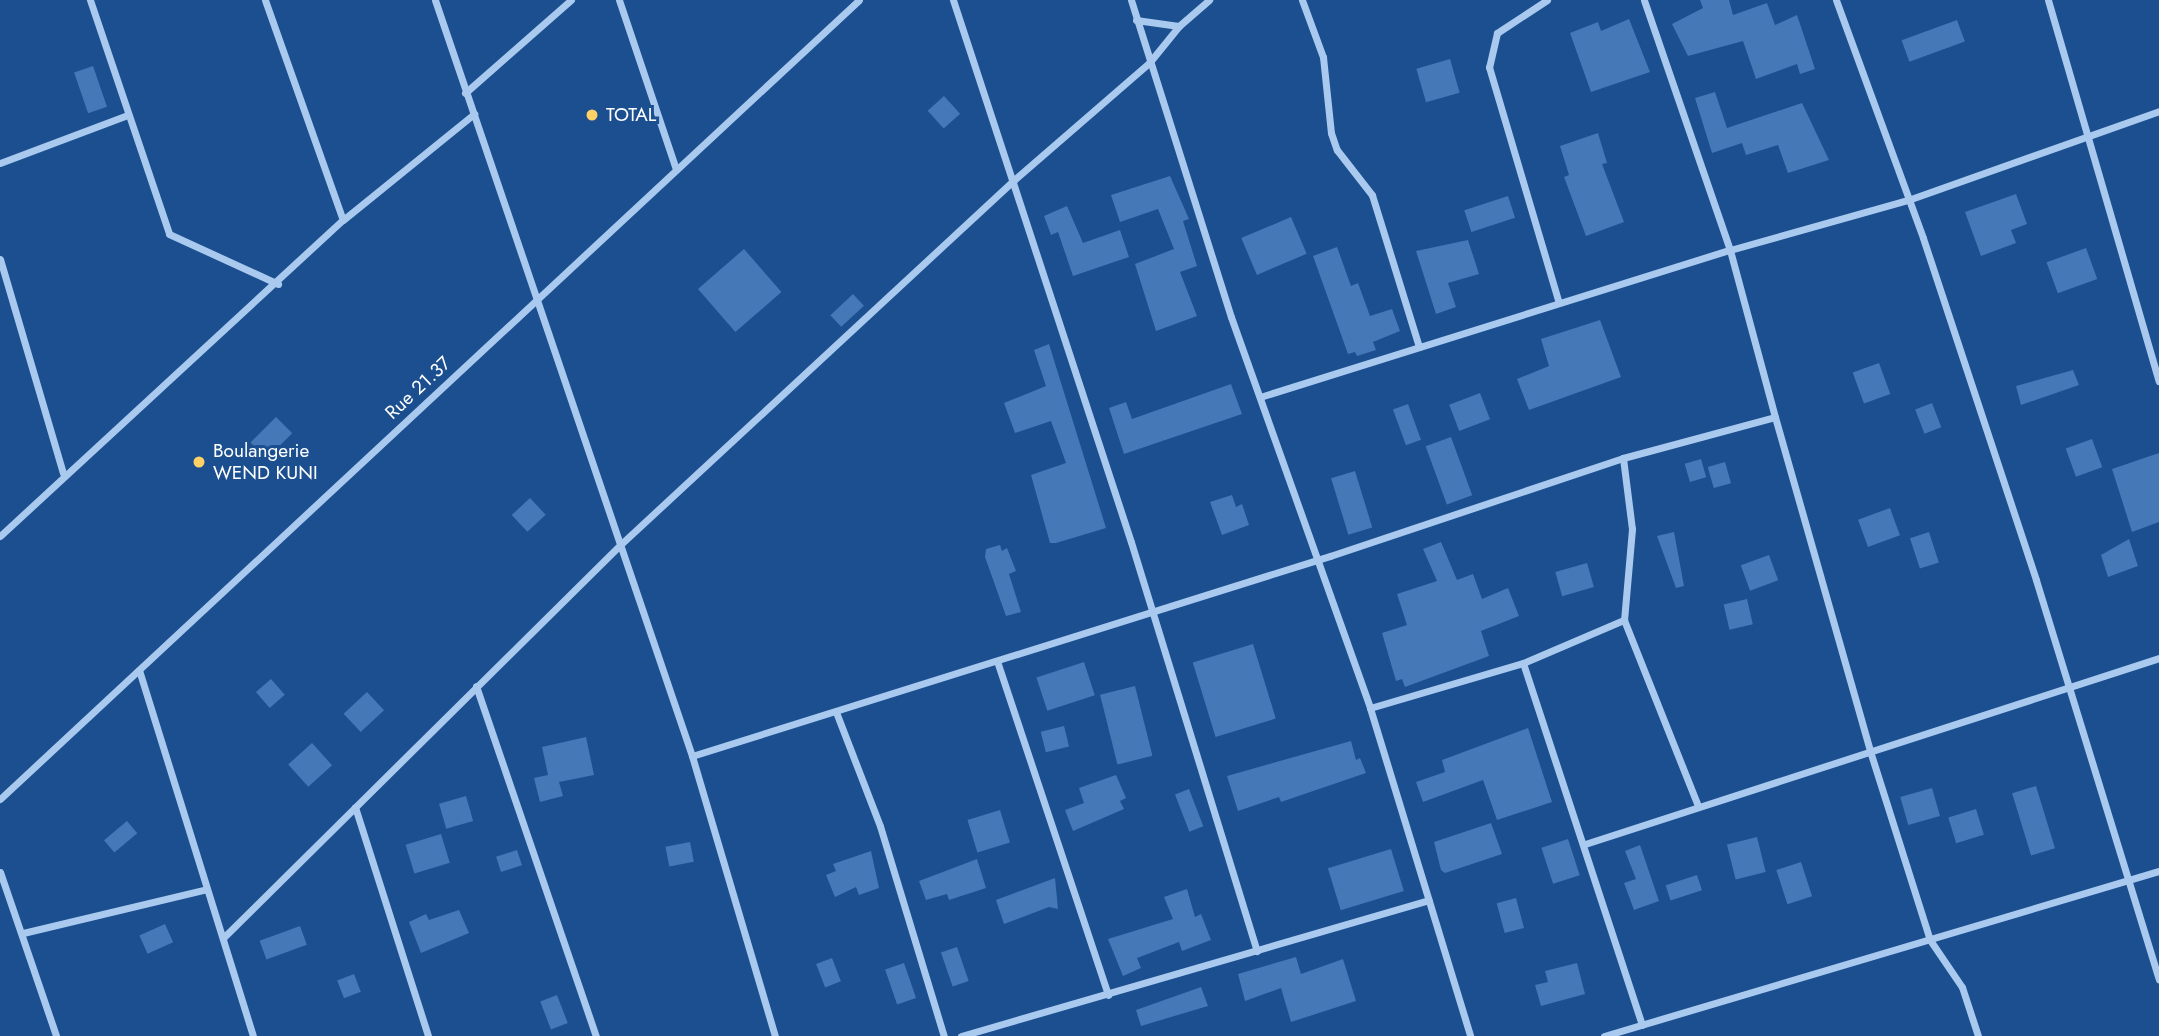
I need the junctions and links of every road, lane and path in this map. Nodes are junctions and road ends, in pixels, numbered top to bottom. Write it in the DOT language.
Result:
graph roads {
  1 [pos="90,0"];
  2 [pos="265,0"];
  3 [pos="435,0"];
  4 [pos="571,0"];
  5 [pos="619,0"];
  6 [pos="859,0"];
  7 [pos="953,0"];
  8 [pos="1131,0"];
  9 [pos="1209,0"];
  10 [pos="1302,0"];
  11 [pos="1547,0"];
  12 [pos="1644,0"];
  13 [pos="1836,0"];
  14 [pos="2048,0"];
  15 [pos="1136,20"];
  16 [pos="1179,26"];
  17 [pos="1150,63"];
  18 [pos="465,93"];
  19 [pos="2159,111"];
  20 [pos="474,114"];
  21 [pos="128,115"];
  22 [pos="2086,137"];
  23 [pos="0,163"];
  24 [pos="676,169"];
  25 [pos="1015,179"];
  26 [pos="1908,200"];
  27 [pos="343,220"];
  28 [pos="1730,250"];
  29 [pos="0,259"];
  30 [pos="278,284"];
  31 [pos="539,299"];
  32 [pos="1559,303"];
  33 [pos="1419,347"];
  34 [pos="2159,381"];
  35 [pos="1260,397"];
  36 [pos="1775,417"];
  37 [pos="1623,458"];
  38 [pos="63,473"];
  39 [pos="0,536"];
  40 [pos="620,545"];
  41 [pos="1317,560"];
  42 [pos="1150,613"];
  43 [pos="1624,620"];
  44 [pos="2159,659"];
  45 [pos="997,661"];
  46 [pos="1523,663"];
  47 [pos="139,670"];
  48 [pos="476,686"];
  49 [pos="2069,688"];
  50 [pos="1370,708"];
  51 [pos="835,712"];
  52 [pos="1870,751"];
  53 [pos="692,756"];
  54 [pos="0,799"];
  55 [pos="1698,806"];
  56 [pos="355,807"];
  57 [pos="1585,844"];
  58 [pos="2159,871"];
  59 [pos="0,872"];
  60 [pos="2128,881"];
  61 [pos="207,889"];
  62 [pos="1429,900"];
  63 [pos="23,933"];
  64 [pos="223,938"];
  65 [pos="1930,940"];
  66 [pos="1257,951"];
  67 [pos="2159,980"];
  68 [pos="1108,995"];
  69 [pos="1642,1025"];
  70 [pos="56,1036"];
  71 [pos="254,1036"];
  72 [pos="428,1036"];
  73 [pos="596,1036"];
  74 [pos="775,1036"];
  75 [pos="944,1036"];
  76 [pos="961,1036"];
  77 [pos="1470,1036"];
  78 [pos="1604,1036"];
  79 [pos="1978,1036"];
  1 -- 21 [label="street"];
  2 -- 27 [label="street"];
  3 -- 18 [label="street"];
  4 -- 18 [label="street"];
  5 -- 24 [label="street"];
  6 -- 24 [label="street, Rue 21.37"];
  7 -- 25 [label="street"];
  8 -- 15 [label="street"];
  9 -- 16 [label="street"];
  10 -- 33 [label="street"];
  11 -- 32 [label="street"];
  12 -- 28 [label="street"];
  13 -- 26 [label="street"];
  14 -- 22 [label="street"];
  15 -- 16 [label="street"];
  15 -- 17 [label="street"];
  16 -- 17 [label="street"];
  17 -- 25 [label="street"];
  17 -- 35 [label="street"];
  18 -- 20 [label="street"];
  19 -- 22 [label="street"];
  20 -- 27 [label="street"];
  20 -- 31 [label="street"];
  21 -- 23 [label="street"];
  21 -- 30 [label="street"];
  22 -- 26 [label="street"];
  22 -- 34 [label="street"];
  24 -- 31 [label="street, Rue 21.37"];
  25 -- 40 [label="street"];
  25 -- 42 [label="street"];
  26 -- 28 [label="street"];
  26 -- 49 [label="street"];
  27 -- 30 [label="street"];
  28 -- 32 [label="street"];
  28 -- 36 [label="street"];
  29 -- 38 [label="street"];
  30 -- 38 [label="street"];
  31 -- 40 [label="street"];
  31 -- 47 [label="street, Rue 21.37"];
  32 -- 33 [label="street"];
  33 -- 35 [label="street"];
  35 -- 41 [label="street"];
  36 -- 37 [label="street"];
  36 -- 52 [label="street"];
  37 -- 41 [label="street"];
  37 -- 43 [label="street"];
  38 -- 39 [label="street"];
  40 -- 48 [label="street"];
  40 -- 53 [label="street"];
  41 -- 42 [label="street"];
  41 -- 50 [label="street"];
  42 -- 45 [label="street"];
  42 -- 66 [label="street"];
  43 -- 46 [label="street"];
  43 -- 55 [label="street"];
  44 -- 49 [label="street"];
  45 -- 51 [label="street"];
  45 -- 68 [label="street"];
  46 -- 50 [label="street"];
  46 -- 57 [label="street"];
  47 -- 54 [label="street, Rue 21.37"];
  47 -- 61 [label="street"];
  48 -- 56 [label="street"];
  48 -- 73 [label="street"];
  49 -- 52 [label="street"];
  49 -- 60 [label="street"];
  50 -- 62 [label="street"];
  51 -- 53 [label="street"];
  51 -- 75 [label="street"];
  52 -- 55 [label="street"];
  52 -- 65 [label="street"];
  53 -- 74 [label="street"];
  55 -- 57 [label="street"];
  56 -- 64 [label="street"];
  56 -- 72 [label="street"];
  57 -- 69 [label="street"];
  58 -- 60 [label="street"];
  59 -- 63 [label="street"];
  60 -- 65 [label="street"];
  60 -- 67 [label="street"];
  61 -- 63 [label="street"];
  61 -- 64 [label="street"];
  62 -- 66 [label="street"];
  62 -- 77 [label="street"];
  63 -- 70 [label="street"];
  64 -- 71 [label="street"];
  65 -- 69 [label="street"];
  65 -- 79 [label="street"];
  66 -- 68 [label="street"];
  68 -- 76 [label="street"];
  69 -- 78 [label="street"];
}
